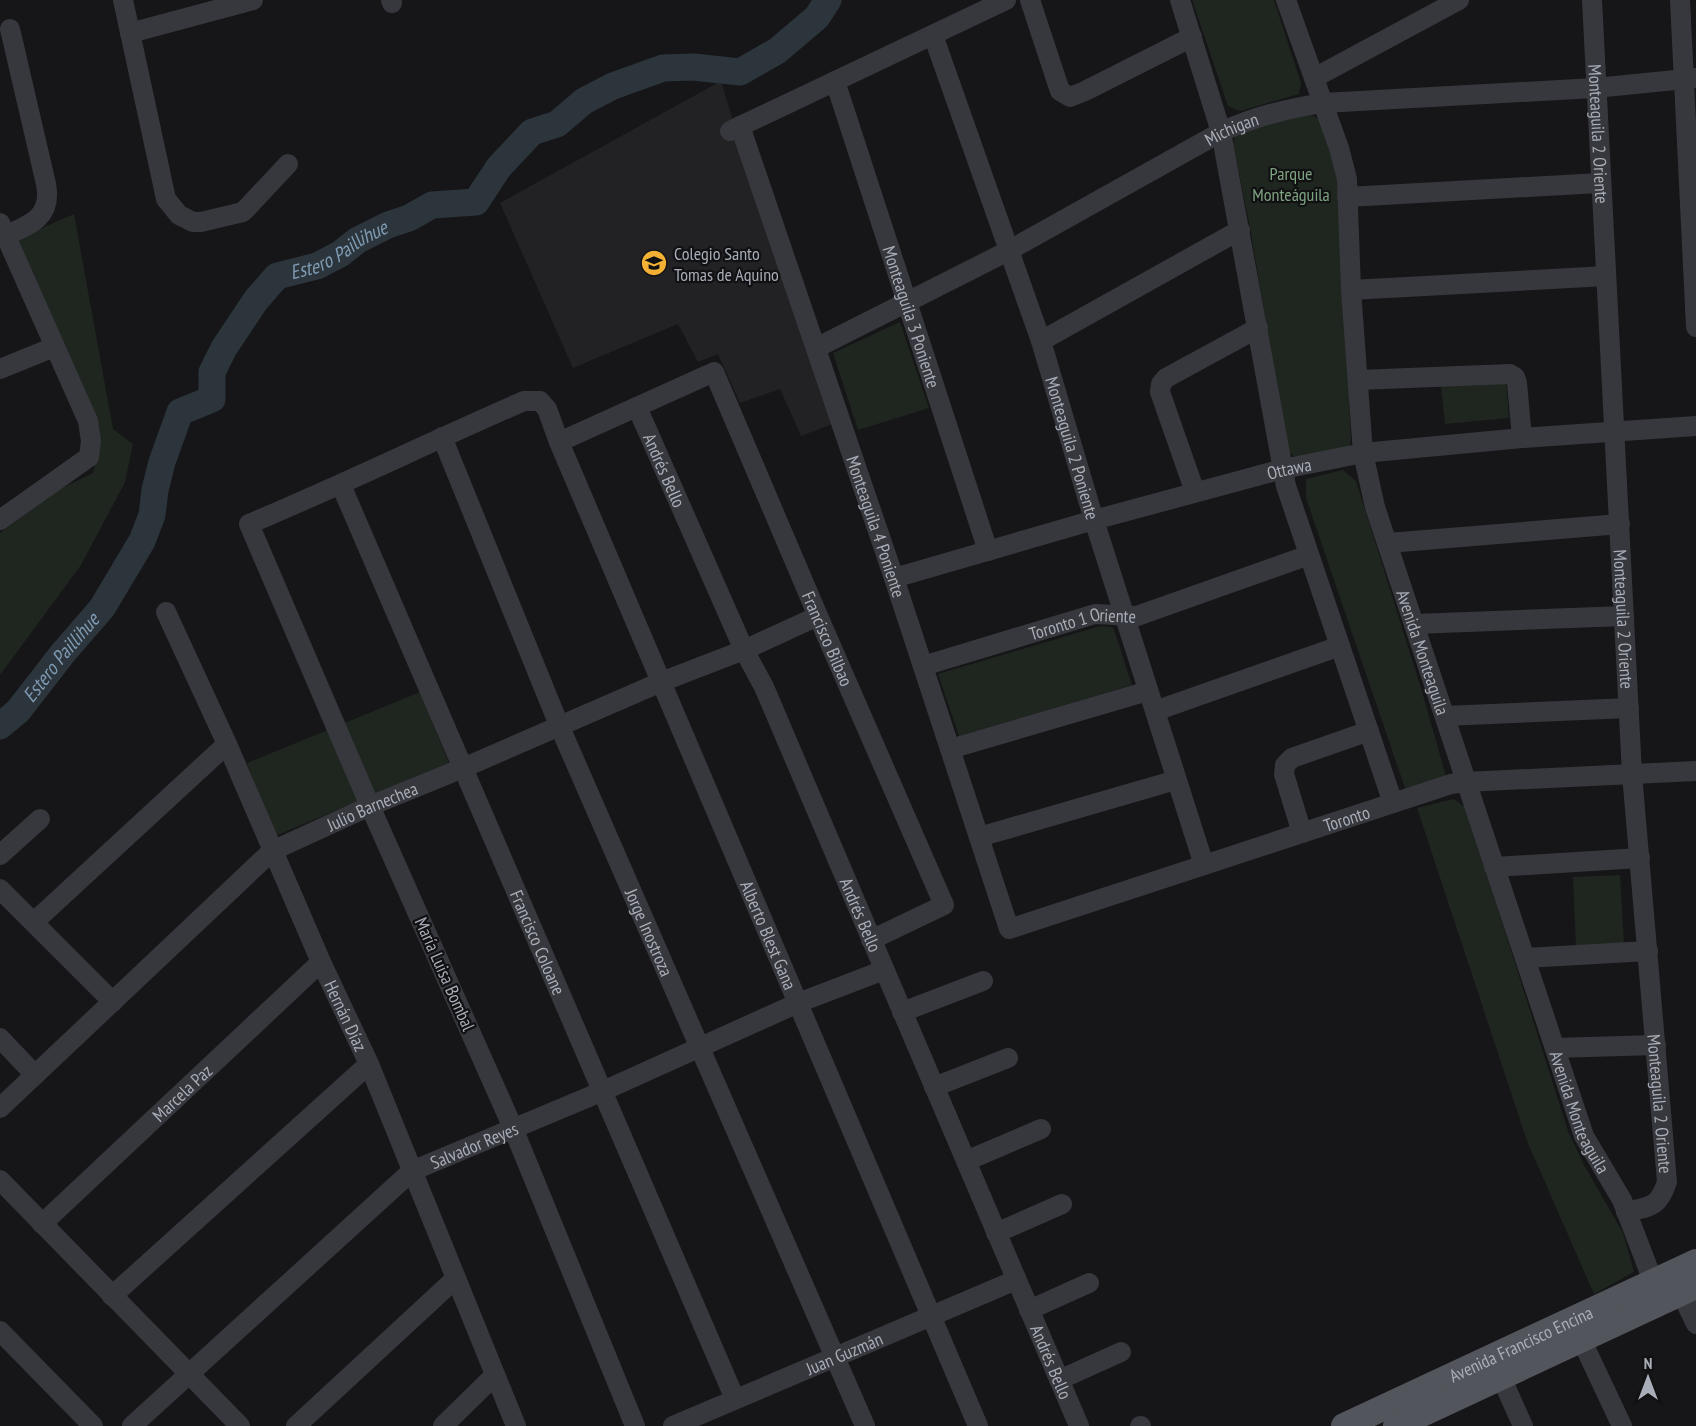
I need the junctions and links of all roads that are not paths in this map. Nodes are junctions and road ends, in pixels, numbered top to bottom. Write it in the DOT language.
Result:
graph roads {
  1 [pos="123,0"];
  2 [pos="253,0"];
  3 [pos="1006,0"];
  4 [pos="1030,0"];
  5 [pos="1180,0"];
  6 [pos="1286,0"];
  7 [pos="1459,0"];
  8 [pos="1592,0"];
  9 [pos="1680,0"];
  10 [pos="10,29"];
  11 [pos="130,33"];
  12 [pos="933,35"];
  13 [pos="1192,37"];
  14 [pos="1314,78"];
  15 [pos="1690,79"];
  16 [pos="835,81"];
  17 [pos="1595,88"];
  18 [pos="1323,103"];
  19 [pos="1221,132"];
  20 [pos="288,164"];
  21 [pos="1600,183"];
  22 [pos="1347,197"];
  23 [pos="1240,230"];
  24 [pos="2,232"];
  25 [pos="1008,251"];
  26 [pos="1606,276"];
  27 [pos="1351,290"];
  28 [pos="908,302"];
  29 [pos="1696,327"];
  30 [pos="1258,328"];
  31 [pos="1041,341"];
  32 [pos="54,347"];
  33 [pos="816,348"];
  34 [pos="0,369"];
  35 [pos="1358,380"];
  36 [pos="637,407"];
  37 [pos="1696,426"];
  38 [pos="1615,432"];
  39 [pos="442,436"];
  40 [pos="1522,438"];
  41 [pos="559,442"];
  42 [pos="1363,453"];
  43 [pos="1284,469"];
  44 [pos="341,485"];
  45 [pos="1195,492"];
  46 [pos="0,520"];
  47 [pos="1094,520"];
  48 [pos="1620,524"];
  49 [pos="1388,543"];
  50 [pos="988,551"];
  51 [pos="1309,555"];
  52 [pos="894,578"];
  53 [pos="166,612"];
  54 [pos="818,616"];
  55 [pos="1125,616"];
  56 [pos="1624,616"];
  57 [pos="1414,624"];
  58 [pos="1340,646"];
  59 [pos="744,650"];
  60 [pos="923,666"];
  61 [pos="661,682"];
  62 [pos="1148,691"];
  63 [pos="1629,708"];
  64 [pos="1155,711"];
  65 [pos="1444,716"];
  66 [pos="559,725"];
  67 [pos="1369,731"];
  68 [pos="226,744"];
  69 [pos="950,749"];
  70 [pos="463,768"];
  71 [pos="1696,771"];
  72 [pos="1632,774"];
  73 [pos="1176,780"];
  74 [pos="1465,782"];
  75 [pos="1393,803"];
  76 [pos="370,806"];
  77 [pos="40,819"];
  78 [pos="1302,833"];
  79 [pos="979,837"];
  80 [pos="272,851"];
  81 [pos="0,855"];
  82 [pos="1640,858"];
  83 [pos="1204,865"];
  84 [pos="1494,867"];
  85 [pos="0,889"];
  86 [pos="34,922"];
  87 [pos="1009,929"];
  88 [pos="871,940"];
  89 [pos="1648,951"];
  90 [pos="1525,958"];
  91 [pos="321,962"];
  92 [pos="884,970"];
  93 [pos="983,981"];
  94 [pos="113,1002"];
  95 [pos="798,1003"];
  96 [pos="902,1012"];
  97 [pos="0,1038"];
  98 [pos="1656,1045"];
  99 [pos="700,1048"];
  100 [pos="1555,1048"];
  101 [pos="1008,1059"];
  102 [pos="369,1064"];
  103 [pos="35,1075"];
  104 [pos="934,1088"];
  105 [pos="603,1091"];
  106 [pos="0,1108"];
  107 [pos="513,1128"];
  108 [pos="1041,1129"];
  109 [pos="966,1161"];
  110 [pos="412,1171"];
  111 [pos="0,1180"];
  112 [pos="1062,1204"];
  113 [pos="1626,1212"];
  114 [pos="42,1224"];
  115 [pos="996,1233"];
  116 [pos="1696,1262"];
  117 [pos="455,1279"];
  118 [pos="1016,1280"];
  119 [pos="1653,1281"];
  120 [pos="1089,1283"];
  121 [pos="1689,1289"];
  122 [pos="112,1296"];
  123 [pos="1029,1310"];
  124 [pos="931,1316"];
  125 [pos="1696,1324"];
  126 [pos="0,1331"];
  127 [pos="1581,1340"];
  128 [pos="1121,1352"];
  129 [pos="835,1357"];
  130 [pos="189,1374"];
  131 [pos="495,1375"];
  132 [pos="1501,1377"];
  133 [pos="1059,1380"];
  134 [pos="735,1399"];
  135 [pos="1409,1417"];
  136 [pos="93,1426"];
  137 [pos="132,1426"];
  138 [pos="240,1426"];
  139 [pos="296,1426"];
  140 [pos="442,1426"];
  141 [pos="516,1426"];
  142 [pos="635,1426"];
  143 [pos="673,1426"];
  144 [pos="864,1426"];
  145 [pos="978,1426"];
  146 [pos="1078,1426"];
  147 [pos="1344,1426"];
  148 [pos="1523,1426"];
  149 [pos="1622,1426"];
  1 -- 11 [label="street"];
  2 -- 11 [label="street"];
  3 -- 12 [label="street"];
  4 -- 13 [label="street"];
  5 -- 13 [label="street"];
  6 -- 14 [label="street, Avenida Monteaguila"];
  7 -- 14 [label="street"];
  8 -- 17 [label="street, Monteaguila 2 Oriente"];
  9 -- 15 [label="street"];
  10 -- 24 [label="street"];
  11 -- 20 [label="street"];
  12 -- 16 [label="street"];
  12 -- 25 [label="street, Monteaguila 2 Poniente"];
  13 -- 19 [label="street"];
  14 -- 18 [label="street, Avenida Monteaguila"];
  15 -- 17 [label="street, Michigan"];
  15 -- 29 [label="street"];
  16 -- 28 [label="street, Monteaguila 3 Poniente"];
  16 -- 33 [label="street, Monteaguila 4 Poniente"];
  17 -- 18 [label="street, Michigan"];
  17 -- 21 [label="street, Monteaguila 2 Oriente"];
  18 -- 19 [label="street, Michigan"];
  18 -- 22 [label="street, Avenida Monteaguila"];
  19 -- 23 [label="street"];
  19 -- 25 [label="street, Michigan"];
  21 -- 22 [label="street"];
  21 -- 26 [label="street, Monteaguila 2 Oriente"];
  22 -- 27 [label="street, Avenida Monteaguila"];
  23 -- 30 [label="street"];
  23 -- 31 [label="street"];
  24 -- 32 [label="street"];
  25 -- 28 [label="street, Michigan"];
  25 -- 31 [label="street, Monteaguila 2 Poniente"];
  26 -- 27 [label="street"];
  26 -- 38 [label="street, Monteaguila 2 Oriente"];
  27 -- 35 [label="street, Avenida Monteaguila"];
  28 -- 33 [label="street, Michigan"];
  28 -- 50 [label="street, Monteaguila 3 Poniente"];
  30 -- 43 [label="street"];
  30 -- 45 [label="street"];
  31 -- 47 [label="street, Monteaguila 2 Poniente"];
  32 -- 34 [label="street"];
  32 -- 46 [label="street"];
  33 -- 52 [label="street, Monteaguila 4 Poniente"];
  35 -- 40 [label="street"];
  35 -- 42 [label="street, Avenida Monteaguila"];
  36 -- 41 [label="street"];
  36 -- 54 [label="street, Francisco Bilbao"];
  36 -- 59 [label="street, Andrés Bello"];
  37 -- 38 [label="street, Ottawa"];
  38 -- 40 [label="street, Ottawa"];
  38 -- 48 [label="street, Monteaguila 2 Oriente"];
  39 -- 41 [label="street, Alberto Blest Gana"];
  39 -- 44 [label="street"];
  39 -- 66 [label="street, Jorge Inostroza"];
  40 -- 42 [label="street, Ottawa"];
  41 -- 61 [label="street, Alberto Blest Gana"];
  42 -- 43 [label="street, Ottawa"];
  42 -- 49 [label="street, Avenida Monteaguila"];
  43 -- 45 [label="street, Ottawa"];
  43 -- 51 [label="street"];
  44 -- 70 [label="street, Francisco Coloane"];
  44 -- 76 [label="street, María Luisa Bombal"];
  45 -- 47 [label="street, Ottawa"];
  47 -- 50 [label="street, Ottawa"];
  47 -- 55 [label="street, Monteaguila 2 Poniente"];
  48 -- 49 [label="street"];
  48 -- 56 [label="street, Monteaguila 2 Oriente"];
  49 -- 57 [label="street, Avenida Monteaguila"];
  50 -- 52 [label="street, Ottawa"];
  51 -- 55 [label="street, Toronto 1 Oriente"];
  51 -- 58 [label="street"];
  52 -- 60 [label="street, Monteaguila 4 Poniente"];
  53 -- 68 [label="street, Hernán Díaz"];
  54 -- 59 [label="street, Julio Barnechea"];
  54 -- 88 [label="street, Francisco Bilbao"];
  55 -- 60 [label="street, Toronto 1 Oriente"];
  55 -- 62 [label="street, Monteaguila 2 Poniente"];
  56 -- 57 [label="street"];
  56 -- 63 [label="street, Monteaguila 2 Oriente"];
  57 -- 65 [label="street, Avenida Monteaguila"];
  58 -- 64 [label="street"];
  58 -- 67 [label="street"];
  59 -- 61 [label="street, Julio Barnechea"];
  59 -- 88 [label="street, Andrés Bello"];
  60 -- 69 [label="street, Monteaguila 4 Poniente"];
  61 -- 66 [label="street, Julio Barnechea"];
  61 -- 95 [label="street, Alberto Blest Gana"];
  62 -- 64 [label="street, Monteaguila 2 Poniente"];
  62 -- 69 [label="street"];
  63 -- 65 [label="street"];
  63 -- 72 [label="street, Monteaguila 2 Oriente"];
  64 -- 73 [label="street, Monteaguila 2 Poniente"];
  65 -- 74 [label="street, Avenida Monteaguila"];
  66 -- 70 [label="street, Julio Barnechea"];
  66 -- 99 [label="street, Jorge Inostroza"];
  67 -- 75 [label="street"];
  67 -- 78 [label="street"];
  68 -- 80 [label="street, Hernán Díaz"];
  68 -- 86 [label="street"];
  69 -- 79 [label="street, Monteaguila 4 Poniente"];
  70 -- 76 [label="street, Julio Barnechea"];
  70 -- 105 [label="street, Francisco Coloane"];
  71 -- 72 [label="street, Toronto"];
  72 -- 74 [label="street, Toronto"];
  72 -- 82 [label="street, Monteaguila 2 Oriente"];
  73 -- 79 [label="street"];
  73 -- 83 [label="street, Monteaguila 2 Poniente"];
  74 -- 75 [label="street, Toronto"];
  74 -- 84 [label="street, Avenida Monteaguila"];
  75 -- 78 [label="street, Toronto"];
  76 -- 80 [label="street, Julio Barnechea"];
  76 -- 107 [label="street, María Luisa Bombal"];
  77 -- 81 [label="street"];
  78 -- 83 [label="street, Toronto"];
  79 -- 87 [label="street, Monteaguila 4 Poniente"];
  80 -- 91 [label="street, Hernán Díaz"];
  80 -- 94 [label="street, Julio Barnechea"];
  82 -- 84 [label="street"];
  82 -- 89 [label="street, Monteaguila 2 Oriente"];
  83 -- 87 [label="street, Toronto"];
  84 -- 90 [label="street, Avenida Monteaguila"];
  85 -- 86 [label="street"];
  86 -- 94 [label="street"];
  88 -- 92 [label="street, Andrés Bello"];
  89 -- 90 [label="street"];
  89 -- 98 [label="street, Monteaguila 2 Oriente"];
  90 -- 100 [label="street, Avenida Monteaguila"];
  91 -- 102 [label="street, Hernán Díaz"];
  91 -- 114 [label="street, Marcela Paz"];
  92 -- 95 [label="street, Salvador Reyes"];
  92 -- 96 [label="street, Andrés Bello"];
  93 -- 96 [label="street"];
  94 -- 103 [label="street, Julio Barnechea"];
  95 -- 99 [label="street, Salvador Reyes"];
  95 -- 124 [label="street, Alberto Blest Gana"];
  96 -- 104 [label="street, Andrés Bello"];
  97 -- 103 [label="street"];
  98 -- 100 [label="street"];
  98 -- 113 [label="street, Monteaguila 2 Oriente"];
  99 -- 105 [label="street, Salvador Reyes"];
  99 -- 129 [label="street, Jorge Inostroza"];
  100 -- 113 [label="street, Avenida Monteaguila"];
  101 -- 104 [label="street"];
  102 -- 110 [label="street, Hernán Díaz"];
  102 -- 122 [label="street"];
  103 -- 106 [label="street, Julio Barnechea"];
  104 -- 109 [label="street, Andrés Bello"];
  105 -- 107 [label="street, Salvador Reyes"];
  105 -- 134 [label="street, Francisco Coloane"];
  107 -- 110 [label="street, Salvador Reyes"];
  107 -- 142 [label="street, María Luisa Bombal"];
  108 -- 109 [label="street"];
  109 -- 115 [label="street, Andrés Bello"];
  110 -- 117 [label="street, Hernán Díaz"];
  110 -- 130 [label="street, Salvador Reyes"];
  111 -- 114 [label="street"];
  112 -- 115 [label="street"];
  113 -- 119 [label="street, Avenida Monteaguila"];
  114 -- 122 [label="street"];
  115 -- 118 [label="street, Andrés Bello"];
  116 -- 119 [label="main road, Avenida Francisco Encina"];
  117 -- 131 [label="street, Hernán Díaz"];
  117 -- 139 [label="street"];
  118 -- 123 [label="street, Andrés Bello"];
  118 -- 124 [label="street, Juan Guzmán"];
  119 -- 121 [label="street"];
  119 -- 135 [label="main road, Avenida Francisco Encina"];
  120 -- 123 [label="street"];
  121 -- 125 [label="street"];
  121 -- 127 [label="main road, Avenida Francisco Encina"];
  122 -- 130 [label="street"];
  123 -- 133 [label="street, Andrés Bello"];
  124 -- 129 [label="street, Juan Guzmán"];
  124 -- 145 [label="street, Alberto Blest Gana"];
  126 -- 136 [label="street"];
  127 -- 132 [label="main road, Avenida Francisco Encina"];
  127 -- 149 [label="street"];
  128 -- 133 [label="street"];
  129 -- 134 [label="street, Juan Guzmán"];
  129 -- 144 [label="street, Jorge Inostroza"];
  130 -- 137 [label="street, Salvador Reyes"];
  130 -- 138 [label="street"];
  131 -- 140 [label="street"];
  131 -- 141 [label="street, Hernán Díaz"];
  132 -- 135 [label="main road, Avenida Francisco Encina"];
  132 -- 148 [label="street"];
  133 -- 146 [label="street, Andrés Bello"];
  134 -- 143 [label="street, Juan Guzmán"];
  135 -- 147 [label="main road, Avenida Francisco Encina"];
}
